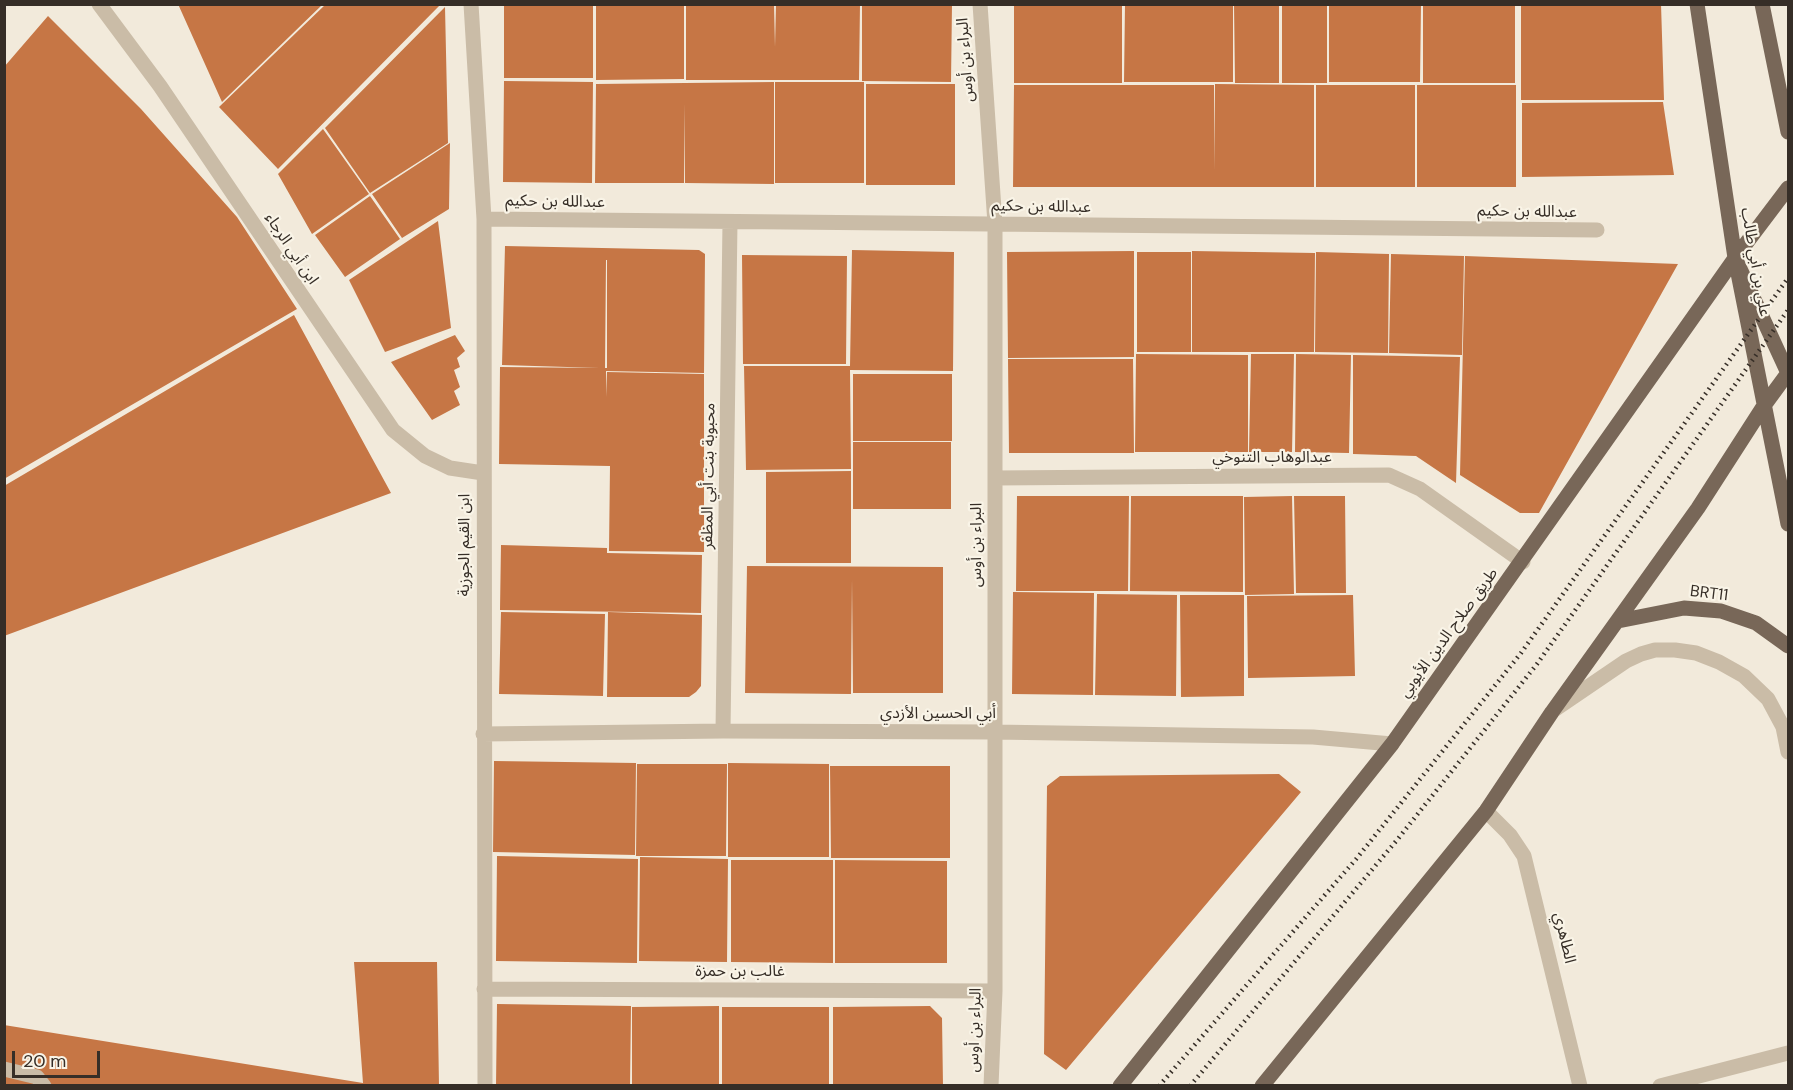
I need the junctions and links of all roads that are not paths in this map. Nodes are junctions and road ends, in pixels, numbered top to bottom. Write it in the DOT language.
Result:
graph roads {
  1 [pos="99,4"];
  2 [pos="471,4"];
  3 [pos="980,4"];
  4 [pos="1697,4"];
  5 [pos="1762,4"];
  6 [pos="1788,132"];
  7 [pos="1788,188"];
  8 [pos="484,219"];
  9 [pos="730,222"];
  10 [pos="995,224"];
  11 [pos="1597,230"];
  12 [pos="1735,258"];
  13 [pos="1788,373"];
  14 [pos="1763,407"];
  15 [pos="483,473"];
  16 [pos="995,478"];
  17 [pos="1788,524"];
  18 [pos="1523,562"];
  19 [pos="1618,621"];
  20 [pos="1788,646"];
  21 [pos="1552,712"];
  22 [pos="723,731"];
  23 [pos="994,732"];
  24 [pos="483,734"];
  25 [pos="1392,744"];
  26 [pos="1788,752"];
  27 [pos="1486,811"];
  28 [pos="484,989"];
  29 [pos="995,991"];
  30 [pos="1788,1053"];
  31 [pos="4,1069"];
  32 [pos="44,1086"];
  33 [pos="484,1086"];
  34 [pos="991,1086"];
  35 [pos="1120,1086"];
  36 [pos="1262,1086"];
  37 [pos="1581,1086"];
  38 [pos="1660,1086"];
  1 -- 15 [label="street, ابن أبي الرجاء"];
  2 -- 8 [label="street, ابن القيم الجوزية"];
  3 -- 10 [label="street, البراء بن أوس"];
  4 -- 12 [label="main road, علي بن أبي طالب"];
  5 -- 6 [label="main road"];
  7 -- 12 [label="main road, طريق صلاح الدين الأيوبي"];
  8 -- 9 [label="street, عبدالله بن حكيم"];
  8 -- 15 [label="street, ابن القيم الجوزية"];
  9 -- 10 [label="street, عبدالله بن حكيم"];
  9 -- 22 [label="street, محبوبة بنت أبي المظفر"];
  10 -- 11 [label="street, عبدالله بن حكيم"];
  10 -- 16 [label="street, البراء بن أوس"];
  12 -- 13 [label="main road"];
  12 -- 14 [label="main road, علي بن أبي طالب"];
  12 -- 18 [label="main road, طريق صلاح الدين الأيوبي"];
  13 -- 14 [label="main road"];
  14 -- 17 [label="main road, علي بن أبي طالب"];
  14 -- 19 [label="main road"];
  15 -- 24 [label="street, ابن القيم الجوزية"];
  16 -- 18 [label="street, عبدالوهاب التنوخي"];
  16 -- 23 [label="street, البراء بن أوس"];
  18 -- 25 [label="main road, طريق صلاح الدين الأيوبي"];
  19 -- 20 [label="main road, BRT11"];
  19 -- 21 [label="main road"];
  21 -- 26 [label="street"];
  21 -- 27 [label="main road"];
  22 -- 23 [label="street, أبي الحسين الأزدي"];
  22 -- 24 [label="street, أبي الحسين الأزدي"];
  23 -- 25 [label="street, أبي الحسين الأزدي"];
  23 -- 29 [label="street, البراء بن أوس"];
  24 -- 28 [label="street, ابن القيم الجوزية"];
  25 -- 35 [label="main road, طريق صلاح الدين الأيوبي"];
  27 -- 36 [label="main road"];
  27 -- 37 [label="street, الطاهري"];
  28 -- 29 [label="street, غالب بن حمزة"];
  28 -- 33 [label="street, ابن القيم الجوزية"];
  29 -- 34 [label="street, البراء بن أوس"];
  30 -- 38 [label="street"];
  31 -- 32 [label="street"];
}
